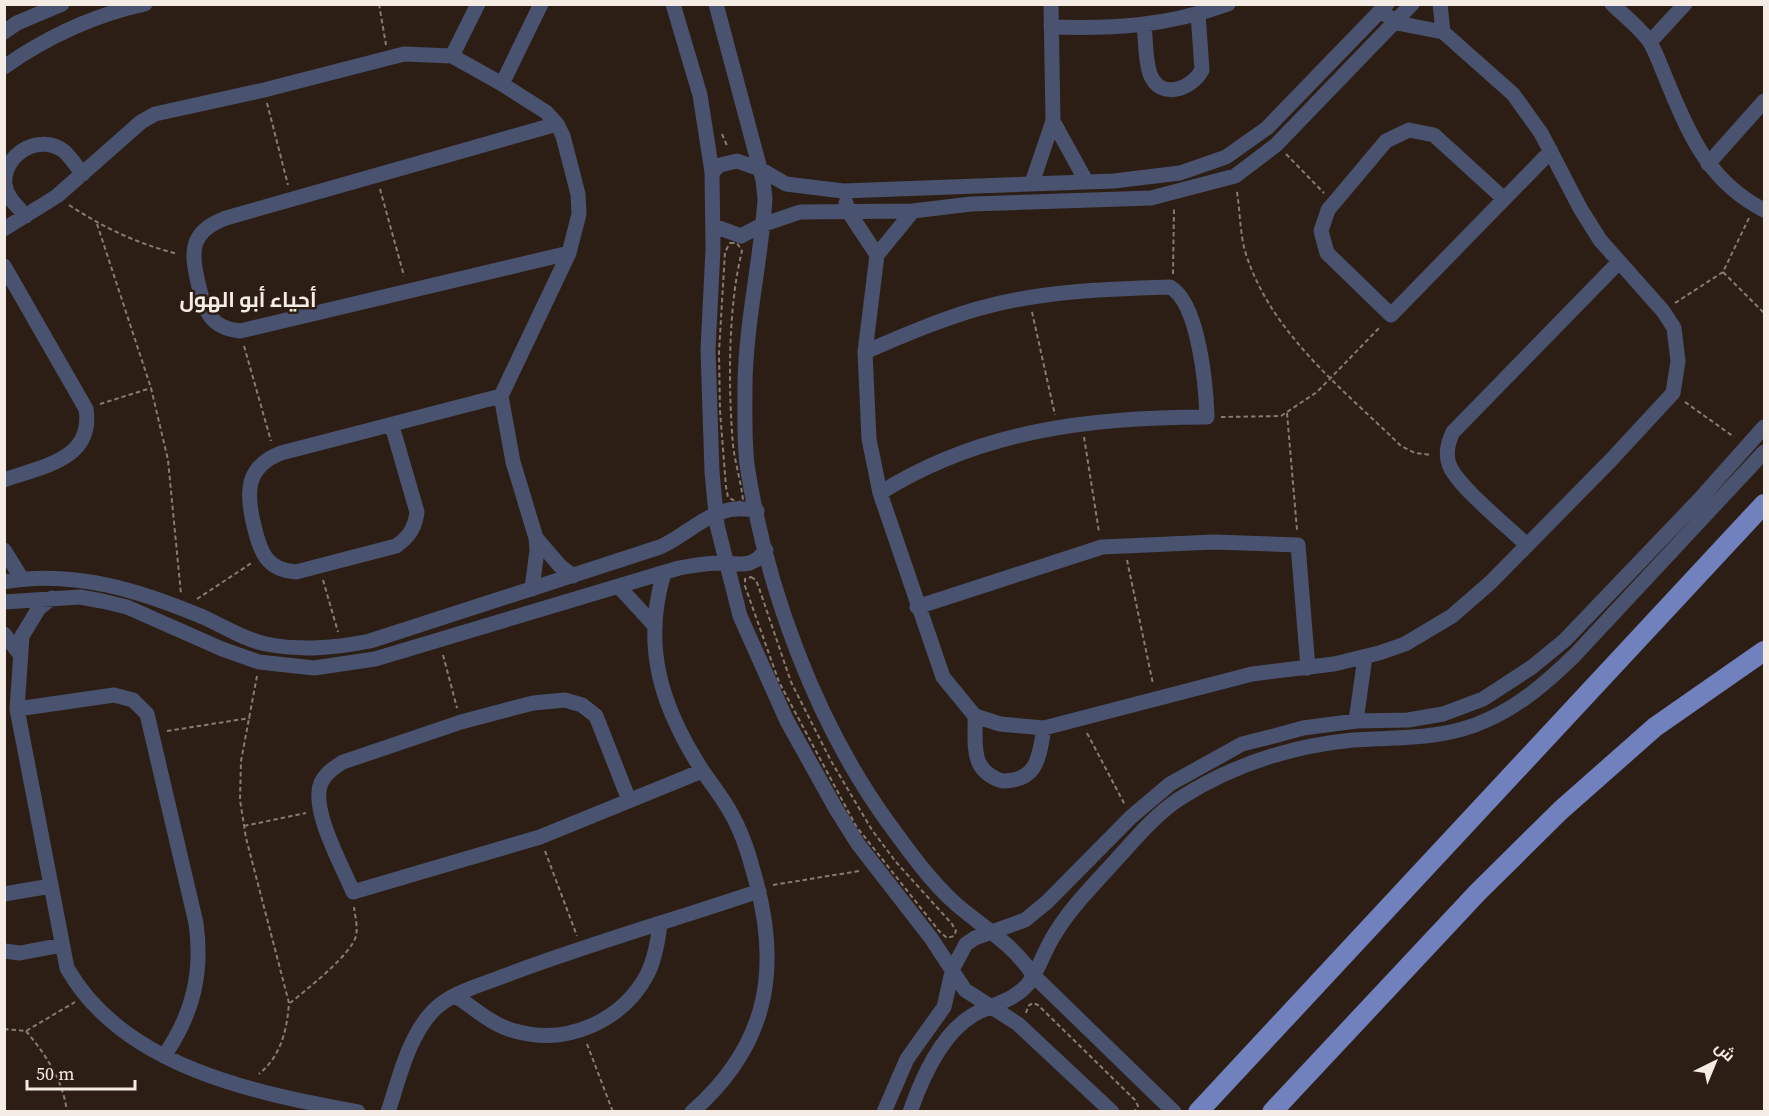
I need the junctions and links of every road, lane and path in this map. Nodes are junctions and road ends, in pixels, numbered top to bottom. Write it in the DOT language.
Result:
graph roads {
  1 [pos="62,4"];
  2 [pos="145,4"];
  3 [pos="379,4"];
  4 [pos="478,4"];
  5 [pos="542,4"];
  6 [pos="673,4"];
  7 [pos="716,4"];
  8 [pos="1051,4"];
  9 [pos="1228,4"];
  10 [pos="1412,4"];
  11 [pos="1440,4"];
  12 [pos="1612,4"];
  13 [pos="1685,4"];
  14 [pos="1384,8"];
  15 [pos="1198,14"];
  16 [pos="1397,23"];
  17 [pos="1144,26"];
  18 [pos="1051,27"];
  19 [pos="4,32"];
  20 [pos="1443,32"];
  21 [pos="1650,42"];
  22 [pos="452,56"];
  23 [pos="388,57"];
  24 [pos="4,67"];
  25 [pos="502,84"];
  26 [pos="264,90"];
  27 [pos="1764,101"];
  28 [pos="1053,121"];
  29 [pos="556,124"];
  30 [pos="721,126"];
  31 [pos="1276,145"];
  32 [pos="735,148"];
  33 [pos="1551,151"];
  34 [pos="1226,157"];
  35 [pos="1708,164"];
  36 [pos="760,169"];
  37 [pos="712,172"];
  38 [pos="83,174"];
  39 [pos="377,176"];
  40 [pos="1235,176"];
  41 [pos="1086,181"];
  42 [pos="1114,181"];
  43 [pos="1032,183"];
  44 [pos="970,187"];
  45 [pos="843,191"];
  46 [pos="1174,193"];
  47 [pos="57,196"];
  48 [pos="1503,198"];
  49 [pos="292,200"];
  50 [pos="1112,200"];
  51 [pos="1334,203"];
  52 [pos="971,204"];
  53 [pos="1760,207"];
  54 [pos="848,211"];
  55 [pos="913,211"];
  56 [pos="26,216"];
  57 [pos="97,224"];
  58 [pos="762,225"];
  59 [pos="714,226"];
  60 [pos="4,229"];
  61 [pos="742,251"];
  62 [pos="569,253"];
  63 [pos="877,255"];
  64 [pos="192,258"];
  65 [pos="1618,263"];
  66 [pos="4,266"];
  67 [pos="1723,272"];
  68 [pos="1173,288"];
  69 [pos="408,291"];
  70 [pos="1028,298"];
  71 [pos="1663,311"];
  72 [pos="1764,314"];
  73 [pos="1391,315"];
  74 [pos="240,331"];
  75 [pos="865,352"];
  76 [pos="1331,378"];
  77 [pos="151,388"];
  78 [pos="1673,393"];
  79 [pos="501,396"];
  80 [pos="86,409"];
  81 [pos="1287,412"];
  82 [pos="1207,417"];
  83 [pos="1081,423"];
  84 [pos="392,426"];
  85 [pos="1058,426"];
  86 [pos="1764,427"];
  87 [pos="1747,447"];
  88 [pos="1764,452"];
  89 [pos="1447,453"];
  90 [pos="275,456"];
  91 [pos="4,480"];
  92 [pos="880,493"];
  93 [pos="1764,504"];
  94 [pos="715,512"];
  95 [pos="757,512"];
  96 [pos="536,538"];
  97 [pos="1124,544"];
  98 [pos="1298,545"];
  99 [pos="1527,545"];
  100 [pos="1102,547"];
  101 [pos="4,550"];
  102 [pos="766,550"];
  103 [pos="262,555"];
  104 [pos="726,563"];
  105 [pos="319,566"];
  106 [pos="664,573"];
  107 [pos="573,576"];
  108 [pos="22,579"];
  109 [pos="4,582"];
  110 [pos="619,587"];
  111 [pos="532,589"];
  112 [pos="52,598"];
  113 [pos="4,602"];
  114 [pos="917,607"];
  115 [pos="183,609"];
  116 [pos="654,625"];
  117 [pos="4,634"];
  118 [pos="438,638"];
  119 [pos="264,644"];
  120 [pos="342,646"];
  121 [pos="1764,651"];
  122 [pos="20,653"];
  123 [pos="1365,657"];
  124 [pos="259,662"];
  125 [pos="1308,668"];
  126 [pos="1155,698"];
  127 [pos="17,709"];
  128 [pos="975,716"];
  129 [pos="1079,717"];
  130 [pos="251,718"];
  131 [pos="1356,721"];
  132 [pos="461,722"];
  133 [pos="1044,728"];
  134 [pos="152,734"];
  135 [pos="702,771"];
  136 [pos="629,800"];
  137 [pos="320,811"];
  138 [pos="1131,817"];
  139 [pos="244,826"];
  140 [pos="540,837"];
  141 [pos="877,869"];
  142 [pos="51,886"];
  143 [pos="759,891"];
  144 [pos="353,892"];
  145 [pos="4,894"];
  146 [pos="660,924"];
  147 [pos="992,932"];
  148 [pos="62,945"];
  149 [pos="581,946"];
  150 [pos="4,951"];
  151 [pos="952,968"];
  152 [pos="1033,975"];
  153 [pos="85,996"];
  154 [pos="456,996"];
  155 [pos="290,1003"];
  156 [pos="994,1007"];
  157 [pos="1028,1017"];
  158 [pos="4,1029"];
  159 [pos="582,1030"];
  160 [pos="26,1031"];
  161 [pos="164,1056"];
  162 [pos="246,1086"];
  163 [pos="67,1112"];
  164 [pos="358,1112"];
  165 [pos="388,1112"];
  166 [pos="613,1112"];
  167 [pos="692,1112"];
  168 [pos="884,1112"];
  169 [pos="910,1112"];
  170 [pos="1112,1112"];
  171 [pos="1134,1112"];
  172 [pos="1174,1112"];
  173 [pos="1198,1112"];
  174 [pos="1272,1112"];
  1 -- 19 [label="street"];
  2 -- 24 [label="street"];
  3 -- 23 [label="path"];
  4 -- 22 [label="street"];
  5 -- 25 [label="street"];
  6 -- 37 [label="street"];
  7 -- 36 [label="street"];
  8 -- 18 [label="street"];
  9 -- 15 [label="street"];
  10 -- 16 [label="street"];
  11 -- 20 [label="street"];
  12 -- 21 [label="street"];
  13 -- 21 [label="street"];
  14 -- 16 [label="street"];
  14 -- 34 [label="street"];
  15 -- 17 [label="street"];
  15 -- 17 [label="street"];
  16 -- 20 [label="street"];
  16 -- 31 [label="street"];
  17 -- 18 [label="street"];
  18 -- 28 [label="street"];
  20 -- 33 [label="street"];
  21 -- 35 [label="street"];
  22 -- 23 [label="street"];
  22 -- 25 [label="street"];
  23 -- 26 [label="street"];
  25 -- 29 [label="street"];
  26 -- 38 [label="street"];
  26 -- 49 [label="path"];
  27 -- 35 [label="street"];
  28 -- 41 [label="street"];
  28 -- 43 [label="street"];
  29 -- 39 [label="street"];
  29 -- 62 [label="street"];
  30 -- 32 [label="path"];
  31 -- 40 [label="street"];
  31 -- 51 [label="path"];
  33 -- 48 [label="street"];
  33 -- 65 [label="street"];
  34 -- 40 [label="street"];
  34 -- 42 [label="street"];
  35 -- 53 [label="street"];
  36 -- 37 [label="street"];
  36 -- 45 [label="street"];
  36 -- 58 [label="street"];
  37 -- 59 [label="street"];
  38 -- 47 [label="street"];
  38 -- 56 [label="street"];
  39 -- 49 [label="street"];
  39 -- 69 [label="path"];
  40 -- 46 [label="street"];
  40 -- 76 [label="path"];
  41 -- 42 [label="street"];
  41 -- 43 [label="street"];
  42 -- 50 [label="street"];
  43 -- 44 [label="street"];
  44 -- 45 [label="street"];
  44 -- 52 [label="street"];
  45 -- 54 [label="street"];
  46 -- 50 [label="street"];
  46 -- 68 [label="path"];
  47 -- 56 [label="street"];
  47 -- 57 [label="path"];
  48 -- 51 [label="street"];
  48 -- 73 [label="street"];
  49 -- 64 [label="street"];
  50 -- 52 [label="street"];
  51 -- 73 [label="street"];
  52 -- 55 [label="street"];
  53 -- 67 [label="path"];
  54 -- 55 [label="street"];
  54 -- 58 [label="street"];
  54 -- 63 [label="street"];
  55 -- 63 [label="street"];
  56 -- 60 [label="street"];
  57 -- 64 [label="path"];
  57 -- 77 [label="path"];
  58 -- 59 [label="street"];
  58 -- 95 [label="street"];
  59 -- 94 [label="street"];
  61 -- 61 [label="path"];
  62 -- 69 [label="street"];
  62 -- 79 [label="street"];
  63 -- 75 [label="street"];
  64 -- 74 [label="street"];
  65 -- 71 [label="street"];
  65 -- 89 [label="street"];
  66 -- 80 [label="street"];
  67 -- 71 [label="path"];
  67 -- 72 [label="path"];
  68 -- 70 [label="street"];
  68 -- 82 [label="street"];
  69 -- 74 [label="street"];
  70 -- 75 [label="street"];
  70 -- 85 [label="path"];
  71 -- 78 [label="street"];
  73 -- 76 [label="path"];
  74 -- 90 [label="path"];
  75 -- 92 [label="street"];
  76 -- 81 [label="path"];
  76 -- 89 [label="path"];
  77 -- 80 [label="path"];
  77 -- 115 [label="path"];
  78 -- 87 [label="path"];
  78 -- 99 [label="street"];
  79 -- 84 [label="street"];
  79 -- 96 [label="street"];
  80 -- 91 [label="street"];
  81 -- 82 [label="path"];
  81 -- 98 [label="path"];
  82 -- 83 [label="street"];
  83 -- 85 [label="street"];
  83 -- 100 [label="path"];
  84 -- 90 [label="street"];
  84 -- 105 [label="street"];
  85 -- 92 [label="street"];
  86 -- 87 [label="street"];
  87 -- 131 [label="street"];
  88 -- 152 [label="street"];
  89 -- 99 [label="street"];
  90 -- 103 [label="street"];
  92 -- 114 [label="street"];
  93 -- 173 [label="main road"];
  94 -- 95 [label="street"];
  94 -- 104 [label="street"];
  94 -- 107 [label="street"];
  95 -- 102 [label="street"];
  96 -- 107 [label="street"];
  96 -- 111 [label="street"];
  97 -- 98 [label="street"];
  97 -- 100 [label="street"];
  97 -- 126 [label="path"];
  98 -- 125 [label="street"];
  99 -- 123 [label="street"];
  100 -- 114 [label="street"];
  101 -- 108 [label="street"];
  102 -- 104 [label="street"];
  102 -- 147 [label="street"];
  103 -- 105 [label="street"];
  103 -- 115 [label="path"];
  104 -- 106 [label="street"];
  104 -- 141 [label="street"];
  105 -- 120 [label="path"];
  106 -- 110 [label="street"];
  106 -- 116 [label="street"];
  107 -- 111 [label="street"];
  108 -- 109 [label="street"];
  108 -- 115 [label="street"];
  110 -- 116 [label="street"];
  110 -- 118 [label="street"];
  111 -- 120 [label="street"];
  112 -- 113 [label="street"];
  112 -- 122 [label="street"];
  112 -- 124 [label="street"];
  114 -- 128 [label="street"];
  115 -- 119 [label="street"];
  116 -- 135 [label="street"];
  117 -- 122 [label="street"];
  118 -- 124 [label="street"];
  118 -- 132 [label="path"];
  119 -- 120 [label="street"];
  119 -- 124 [label="street"];
  121 -- 174 [label="main road"];
  122 -- 127 [label="street"];
  123 -- 125 [label="street"];
  123 -- 131 [label="street"];
  124 -- 130 [label="path"];
  125 -- 126 [label="street"];
  126 -- 129 [label="street"];
  127 -- 134 [label="street"];
  127 -- 142 [label="street"];
  128 -- 133 [label="street"];
  128 -- 133 [label="street"];
  129 -- 133 [label="street"];
  129 -- 138 [label="path"];
  130 -- 134 [label="path"];
  130 -- 139 [label="path"];
  131 -- 138 [label="street"];
  132 -- 136 [label="street"];
  132 -- 137 [label="street"];
  134 -- 161 [label="street"];
  135 -- 136 [label="street"];
  135 -- 143 [label="street"];
  136 -- 140 [label="street"];
  137 -- 139 [label="path"];
  137 -- 144 [label="street"];
  138 -- 147 [label="street"];
  139 -- 155 [label="path"];
  140 -- 144 [label="street"];
  140 -- 149 [label="path"];
  141 -- 143 [label="path"];
  141 -- 151 [label="street"];
  142 -- 145 [label="street"];
  142 -- 148 [label="street"];
  143 -- 146 [label="street"];
  143 -- 167 [label="street"];
  144 -- 155 [label="path"];
  146 -- 149 [label="street"];
  146 -- 159 [label="street"];
  147 -- 151 [label="street"];
  147 -- 152 [label="street"];
  148 -- 150 [label="street"];
  148 -- 153 [label="street"];
  149 -- 154 [label="street"];
  151 -- 156 [label="street"];
  151 -- 168 [label="street"];
  152 -- 156 [label="street"];
  152 -- 172 [label="street"];
  153 -- 160 [label="path"];
  153 -- 161 [label="street"];
  154 -- 159 [label="street"];
  154 -- 165 [label="street"];
  155 -- 162 [label="path"];
  156 -- 169 [label="street"];
  156 -- 170 [label="street"];
  157 -- 171 [label="path"];
  158 -- 160 [label="path"];
  159 -- 166 [label="path"];
  160 -- 163 [label="path"];
  161 -- 162 [label="street"];
  162 -- 164 [label="street"];
}
